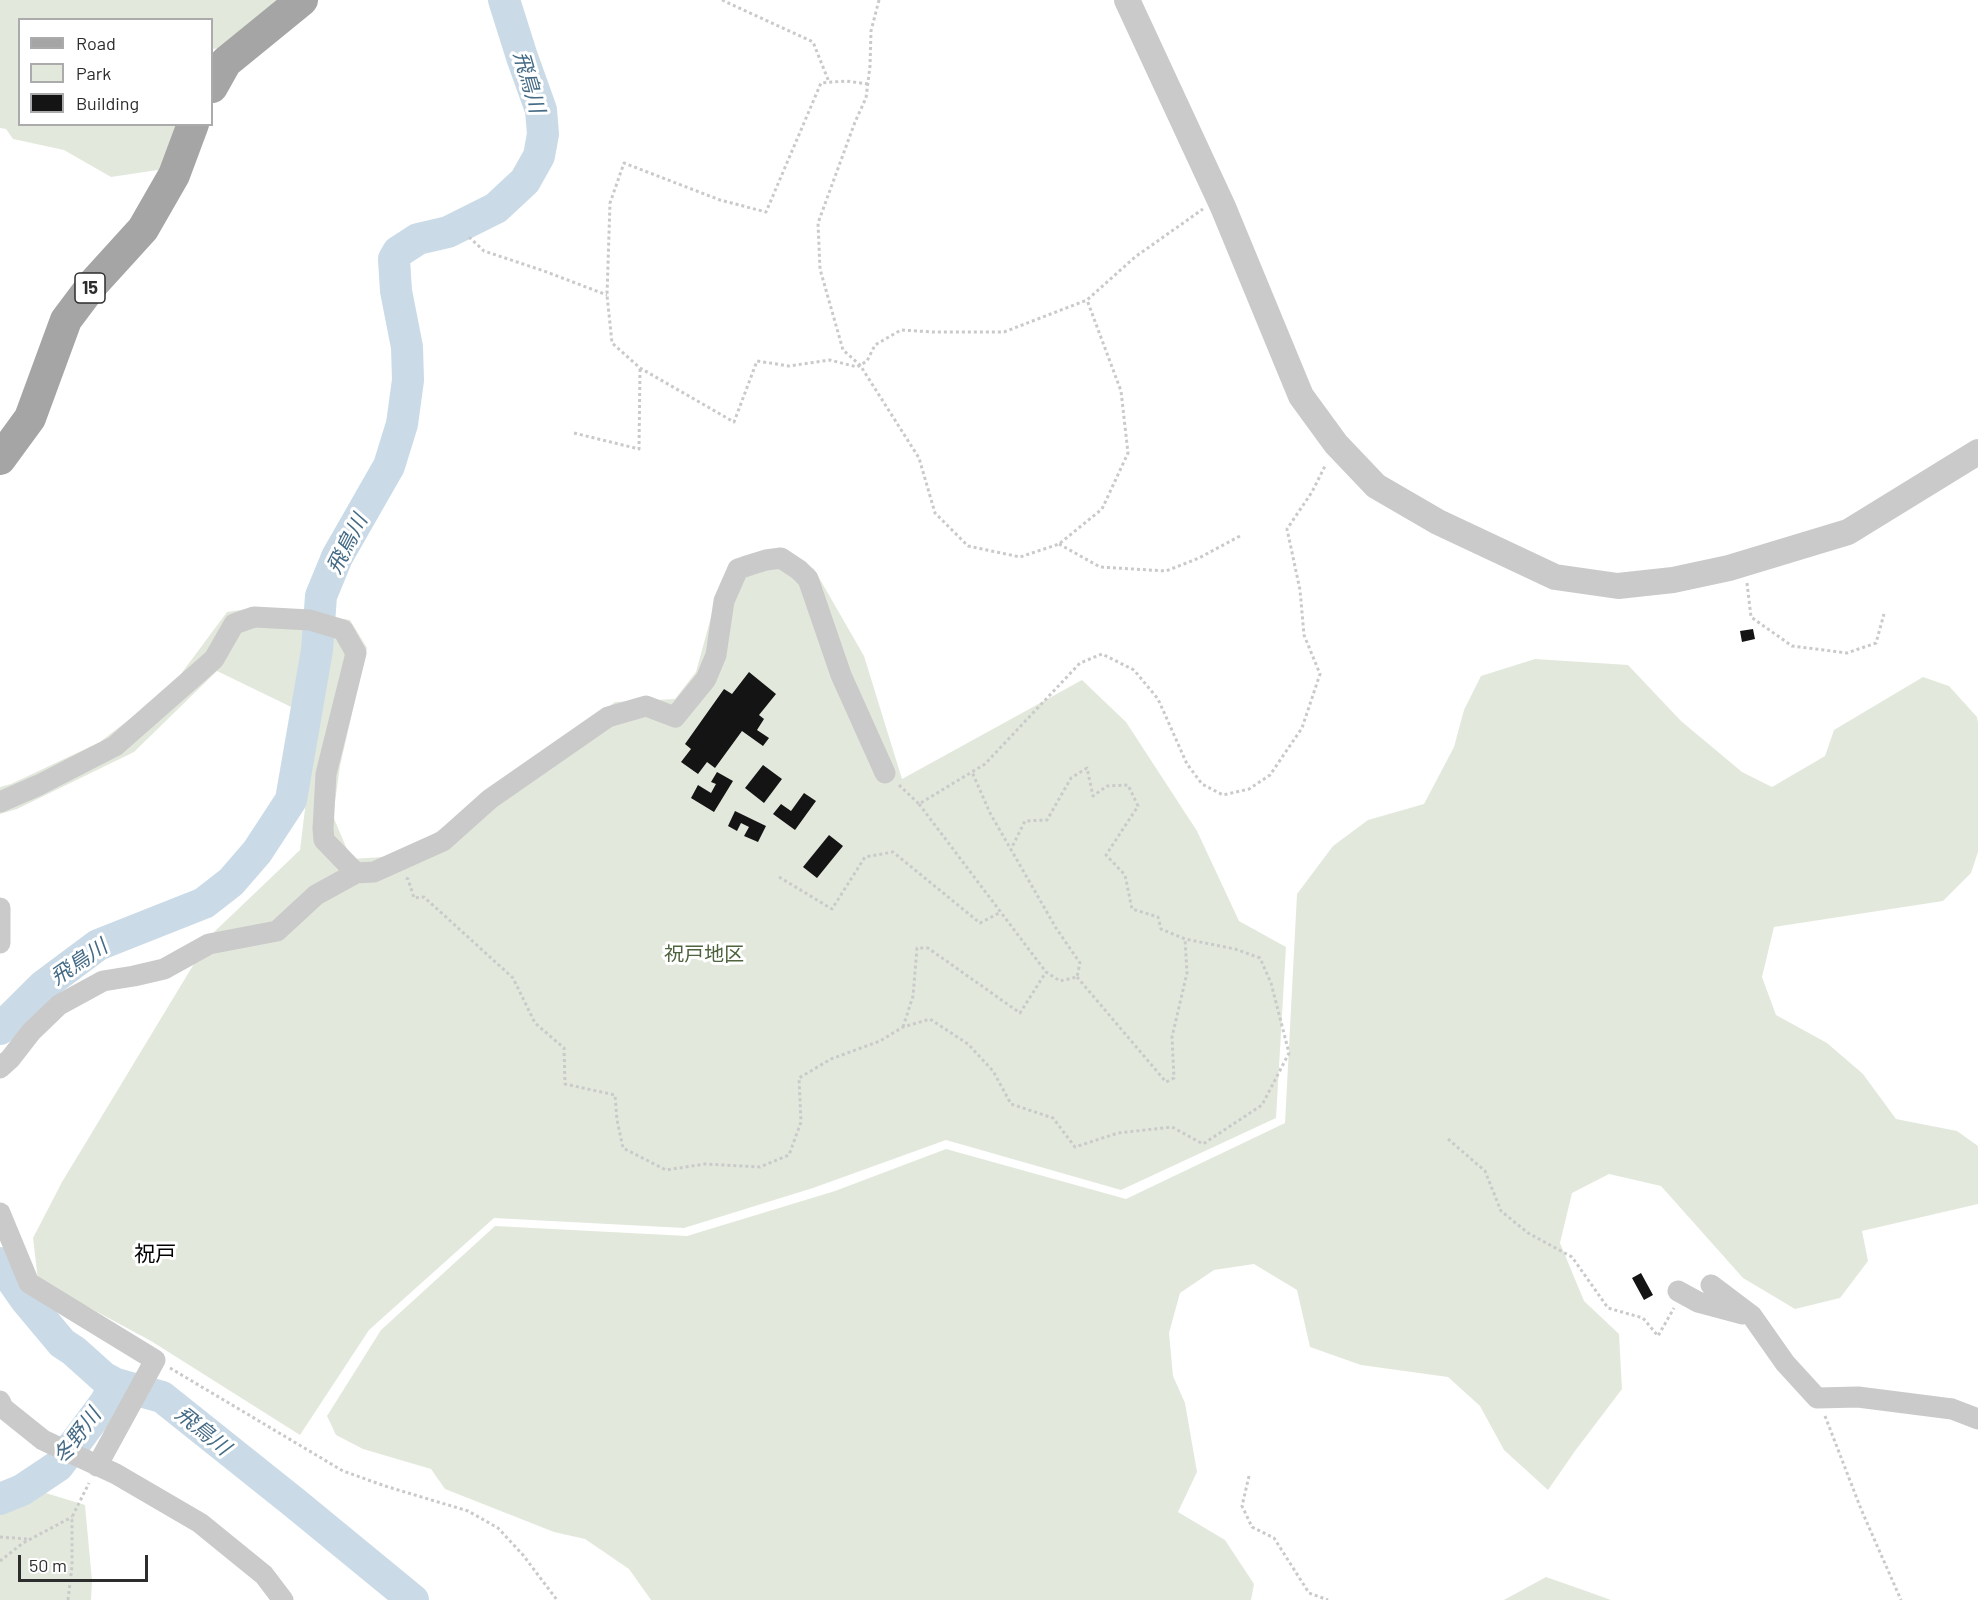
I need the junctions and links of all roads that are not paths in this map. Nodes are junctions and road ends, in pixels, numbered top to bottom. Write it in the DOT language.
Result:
graph roads {
  1 [pos="302,0"];
  2 [pos="1126,0"];
  3 [pos="213,85"];
  4 [pos="192,126"];
  5 [pos="1978,452"];
  6 [pos="0,459"];
  7 [pos="885,773"];
  8 [pos="0,802"];
  9 [pos="365,872"];
  10 [pos="0,908"];
  11 [pos="0,943"];
  12 [pos="0,1068"];
  13 [pos="0,1213"];
  14 [pos="1711,1285"];
  15 [pos="1680,1292"];
  16 [pos="1752,1316"];
  17 [pos="0,1401"];
  18 [pos="1978,1419"];
  19 [pos="97,1466"];
  20 [pos="283,1600"];
  1 -- 3 [label="main road"];
  2 -- 5 [label="street"];
  4 -- 6 [label="main road, 15"];
  7 -- 9 [label="street"];
  8 -- 9 [label="street"];
  9 -- 12 [label="street"];
  10 -- 11 [label="street"];
  13 -- 19 [label="street"];
  14 -- 16 [label="street"];
  15 -- 16 [label="street"];
  16 -- 18 [label="street"];
  17 -- 19 [label="street"];
  19 -- 20 [label="street"];
}
